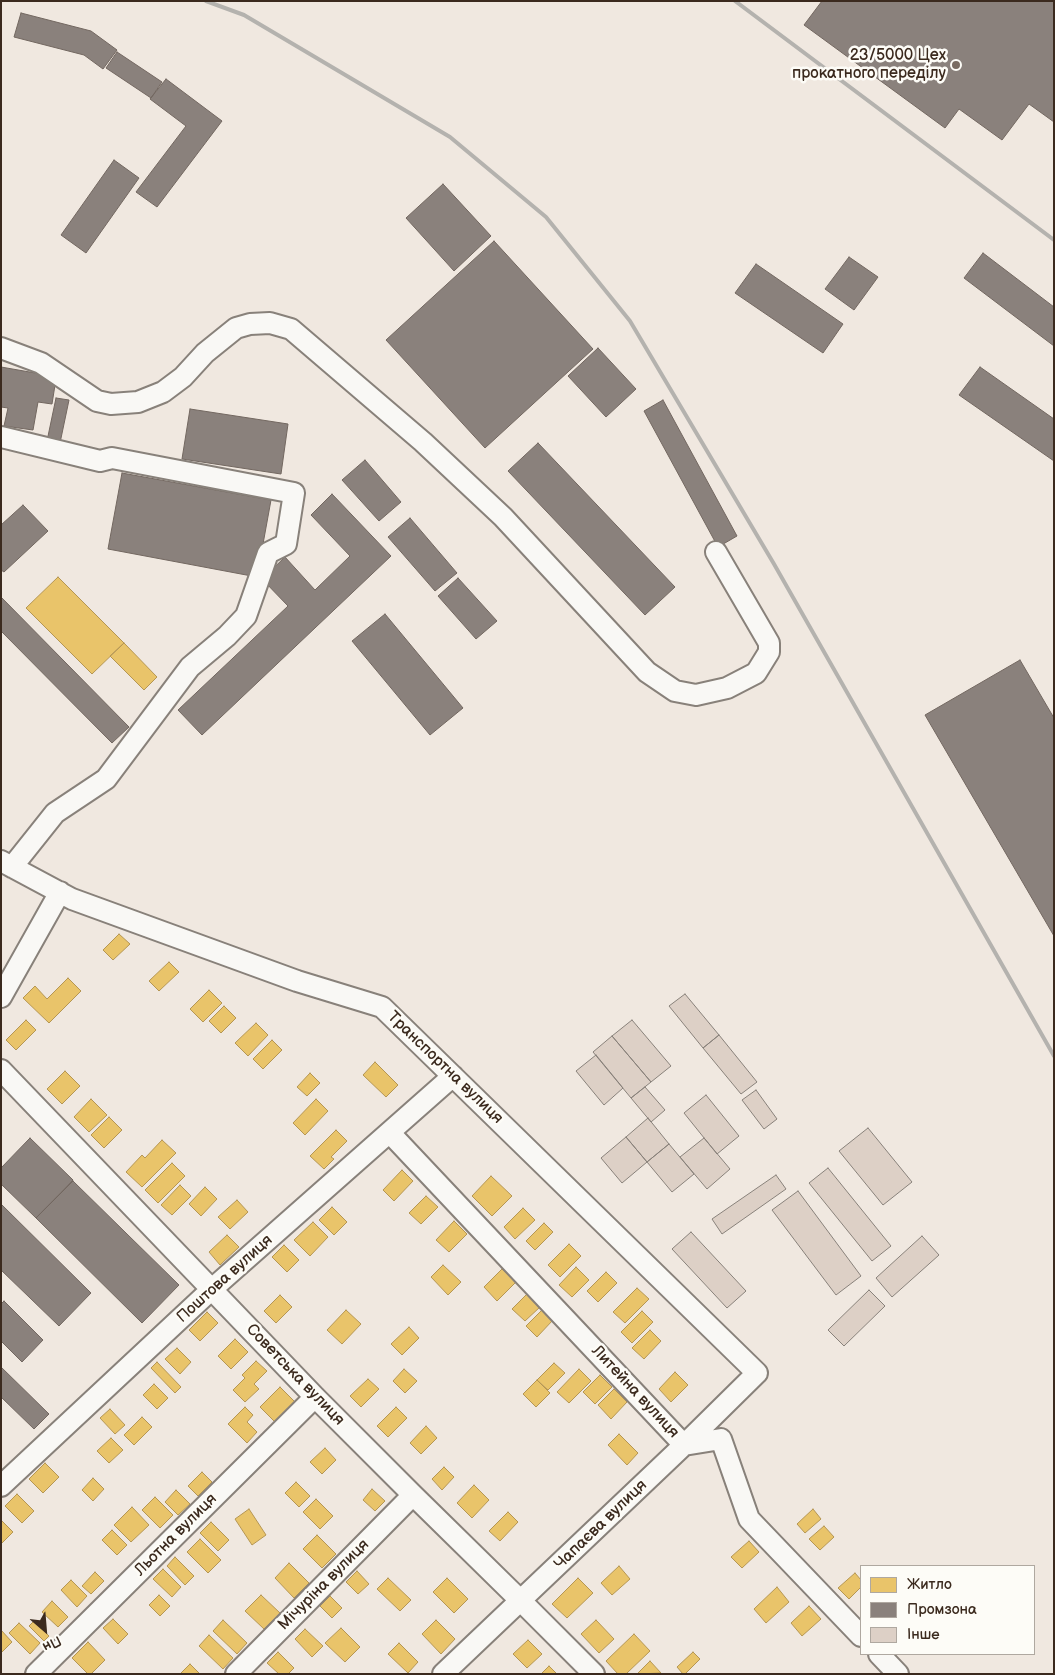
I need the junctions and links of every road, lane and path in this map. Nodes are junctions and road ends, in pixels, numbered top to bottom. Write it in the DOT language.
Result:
graph roads {
  1 [pos="1,348"];
  2 [pos="1,437"];
  3 [pos="716,552"];
  4 [pos="7,864"];
  5 [pos="60,892"];
  6 [pos="1,996"];
  7 [pos="1,1070"];
  8 [pos="453,1076"];
  9 [pos="390,1133"];
  10 [pos="212,1289"];
  11 [pos="757,1373"];
  12 [pos="315,1397"];
  13 [pos="684,1445"];
  14 [pos="1,1486"];
  15 [pos="413,1495"];
  16 [pos="521,1600"];
  17 [pos="860,1635"];
  18 [pos="880,1655"];
  19 [pos="36,1674"];
  20 [pos="236,1674"];
  21 [pos="443,1674"];
  22 [pos="594,1674"];
  23 [pos="898,1674"];
  1 -- 3 [label="street"];
  2 -- 4 [label="street"];
  4 -- 5 [label="street, Транспортна вулиця"];
  5 -- 6 [label="street"];
  5 -- 8 [label="street, Транспортна вулиця"];
  7 -- 10 [label="street, Советська вулиця"];
  8 -- 9 [label="street, Поштова вулиця"];
  8 -- 11 [label="street, Транспортна вулиця"];
  9 -- 10 [label="street, Поштова вулиця"];
  9 -- 13 [label="street, Литейна вулиця"];
  10 -- 12 [label="street, Советська вулиця"];
  10 -- 14 [label="street, Поштова вулиця"];
  11 -- 13 [label="street, Чапаєва вулиця"];
  12 -- 15 [label="street, Советська вулиця"];
  12 -- 19 [label="street, Льотна вулиця"];
  13 -- 16 [label="street, Чапаєва вулиця"];
  13 -- 17 [label="street, Литейна вулиця"];
  15 -- 16 [label="street, Советська вулиця"];
  15 -- 20 [label="street, Мічуріна вулиця"];
  16 -- 21 [label="street, Чапаєва вулиця"];
  16 -- 22 [label="street, Советська вулиця"];
  18 -- 23 [label="street"];
}
